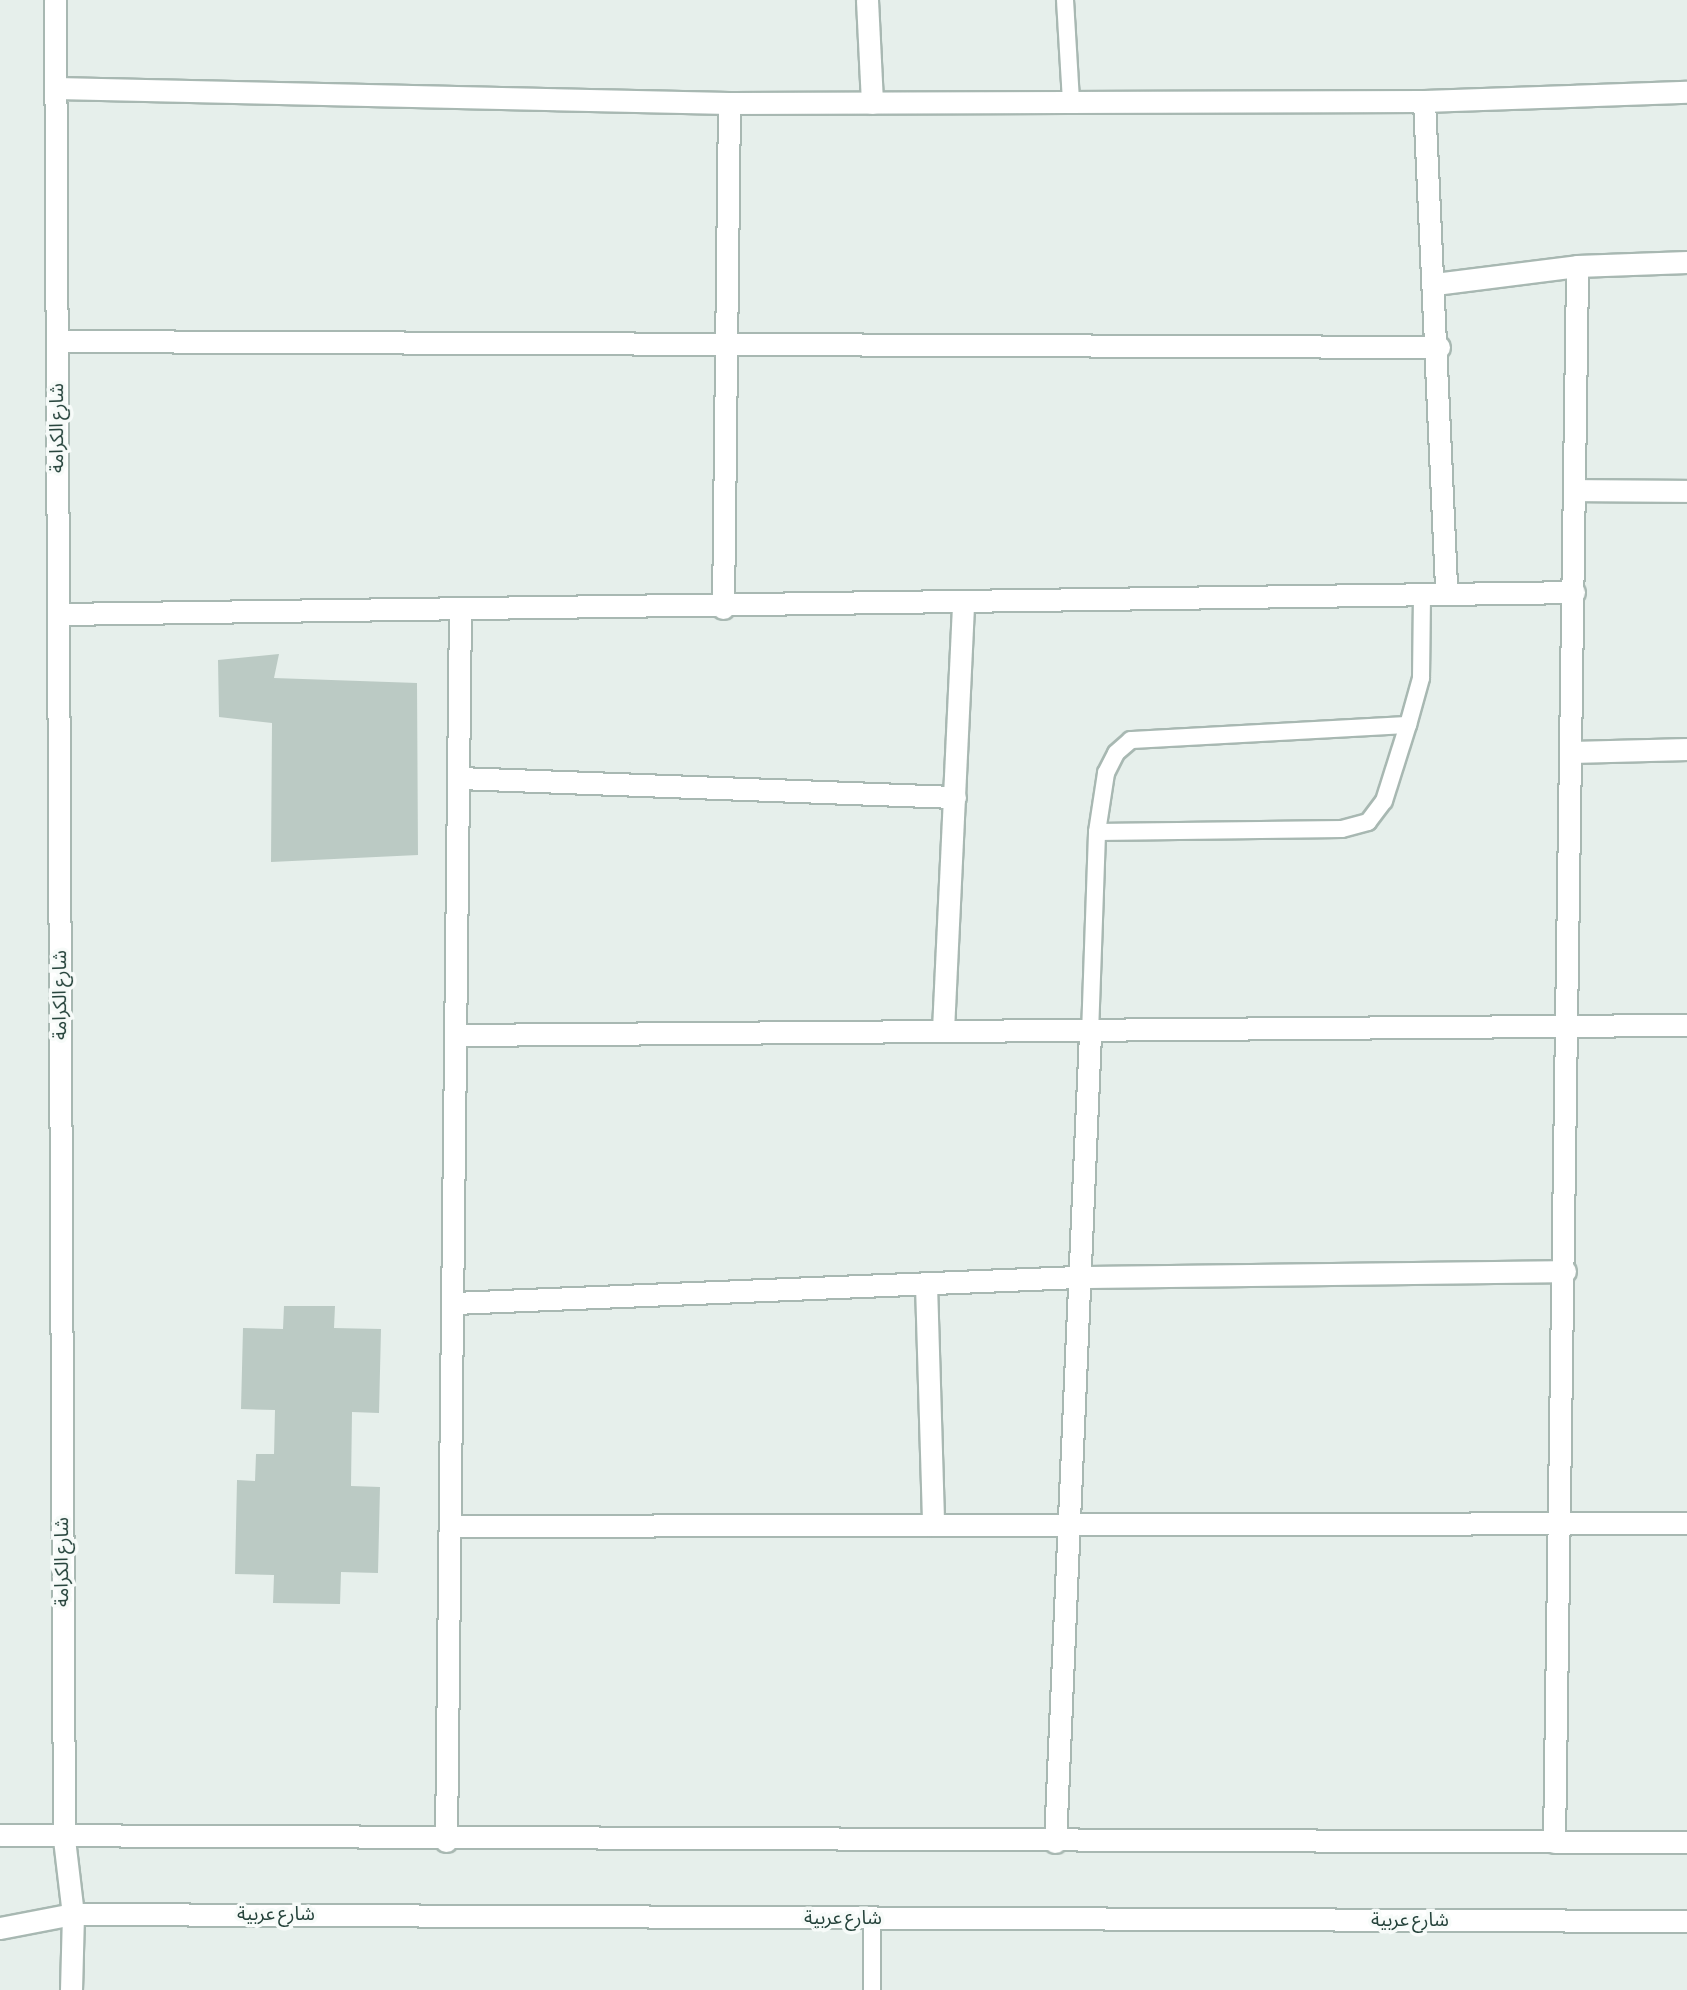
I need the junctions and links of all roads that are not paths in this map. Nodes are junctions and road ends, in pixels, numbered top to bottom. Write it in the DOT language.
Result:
graph roads {
  1 [pos="55,0"];
  2 [pos="867,0"];
  3 [pos="1065,0"];
  4 [pos="56,88"];
  5 [pos="1687,92"];
  6 [pos="1424,101"];
  7 [pos="1072,102"];
  8 [pos="729,103"];
  9 [pos="872,103"];
  10 [pos="1687,262"];
  11 [pos="1577,265"];
  12 [pos="1436,284"];
  13 [pos="58,341"];
  14 [pos="726,344"];
  15 [pos="1439,347"];
  16 [pos="1575,490"];
  17 [pos="1687,491"];
  18 [pos="1574,592"];
  19 [pos="1446,594"];
  20 [pos="1422,595"];
  21 [pos="963,603"];
  22 [pos="723,608"];
  23 [pos="460,610"];
  24 [pos="60,614"];
  25 [pos="1408,725"];
  26 [pos="1687,749"];
  27 [pos="1572,752"];
  28 [pos="459,778"];
  29 [pos="955,797"];
  30 [pos="1097,832"];
  31 [pos="1687,1025"];
  32 [pos="1566,1027"];
  33 [pos="943,1030"];
  34 [pos="1090,1034"];
  35 [pos="456,1035"];
  36 [pos="1565,1271"];
  37 [pos="1078,1277"];
  38 [pos="926,1284"];
  39 [pos="454,1303"];
  40 [pos="1687,1523"];
  41 [pos="1072,1524"];
  42 [pos="933,1525"];
  43 [pos="453,1526"];
  44 [pos="1563,1528"];
  45 [pos="0,1835"];
  46 [pos="64,1839"];
  47 [pos="446,1841"];
  48 [pos="1055,1842"];
  49 [pos="1554,1842"];
  50 [pos="1687,1842"];
  51 [pos="73,1914"];
  52 [pos="872,1920"];
  53 [pos="1687,1921"];
  54 [pos="0,1928"];
  55 [pos="71,1990"];
  56 [pos="872,1990"];
  1 -- 4 [label="street, شارع الكرامة"];
  2 -- 9 [label="street"];
  3 -- 7 [label="lane"];
  4 -- 8 [label="street"];
  4 -- 13 [label="street, شارع الكرامة"];
  5 -- 6 [label="street"];
  6 -- 7 [label="street"];
  6 -- 12 [label="street"];
  7 -- 9 [label="street"];
  8 -- 9 [label="street"];
  8 -- 14 [label="street"];
  10 -- 11 [label="street"];
  11 -- 12 [label="street"];
  11 -- 16 [label="street"];
  12 -- 15 [label="street"];
  13 -- 14 [label="street"];
  13 -- 24 [label="street, شارع الكرامة"];
  14 -- 15 [label="street"];
  14 -- 22 [label="street"];
  15 -- 19 [label="street"];
  16 -- 17 [label="street"];
  16 -- 18 [label="street"];
  18 -- 19 [label="street"];
  18 -- 27 [label="street"];
  19 -- 20 [label="street"];
  20 -- 21 [label="street"];
  20 -- 25 [label="lane"];
  21 -- 22 [label="street"];
  21 -- 29 [label="street"];
  22 -- 23 [label="street"];
  23 -- 24 [label="street"];
  23 -- 28 [label="street"];
  24 -- 46 [label="street, شارع الكرامة"];
  25 -- 30 [label="lane"];
  25 -- 30 [label="lane"];
  26 -- 27 [label="street"];
  27 -- 32 [label="street"];
  28 -- 29 [label="street"];
  28 -- 35 [label="street"];
  29 -- 33 [label="street"];
  30 -- 34 [label="lane"];
  31 -- 32 [label="street"];
  32 -- 34 [label="street"];
  32 -- 36 [label="street"];
  33 -- 34 [label="street"];
  33 -- 35 [label="street"];
  34 -- 37 [label="street"];
  35 -- 39 [label="street"];
  36 -- 37 [label="street"];
  36 -- 44 [label="street"];
  37 -- 38 [label="street"];
  37 -- 41 [label="street"];
  38 -- 39 [label="street"];
  38 -- 42 [label="street"];
  39 -- 43 [label="street"];
  40 -- 44 [label="street"];
  41 -- 42 [label="street"];
  41 -- 44 [label="street"];
  41 -- 48 [label="street"];
  42 -- 43 [label="street"];
  43 -- 47 [label="street"];
  44 -- 49 [label="street"];
  45 -- 46 [label="street"];
  46 -- 47 [label="street"];
  46 -- 51 [label="street, شارع الكرامة"];
  47 -- 48 [label="street"];
  48 -- 49 [label="street"];
  49 -- 50 [label="street"];
  51 -- 52 [label="street, شارع عربية"];
  51 -- 54 [label="street, شارع عربية"];
  51 -- 55 [label="street, شارع الكرامة"];
  52 -- 53 [label="street, شارع عربية"];
  52 -- 56 [label="lane"];
}
